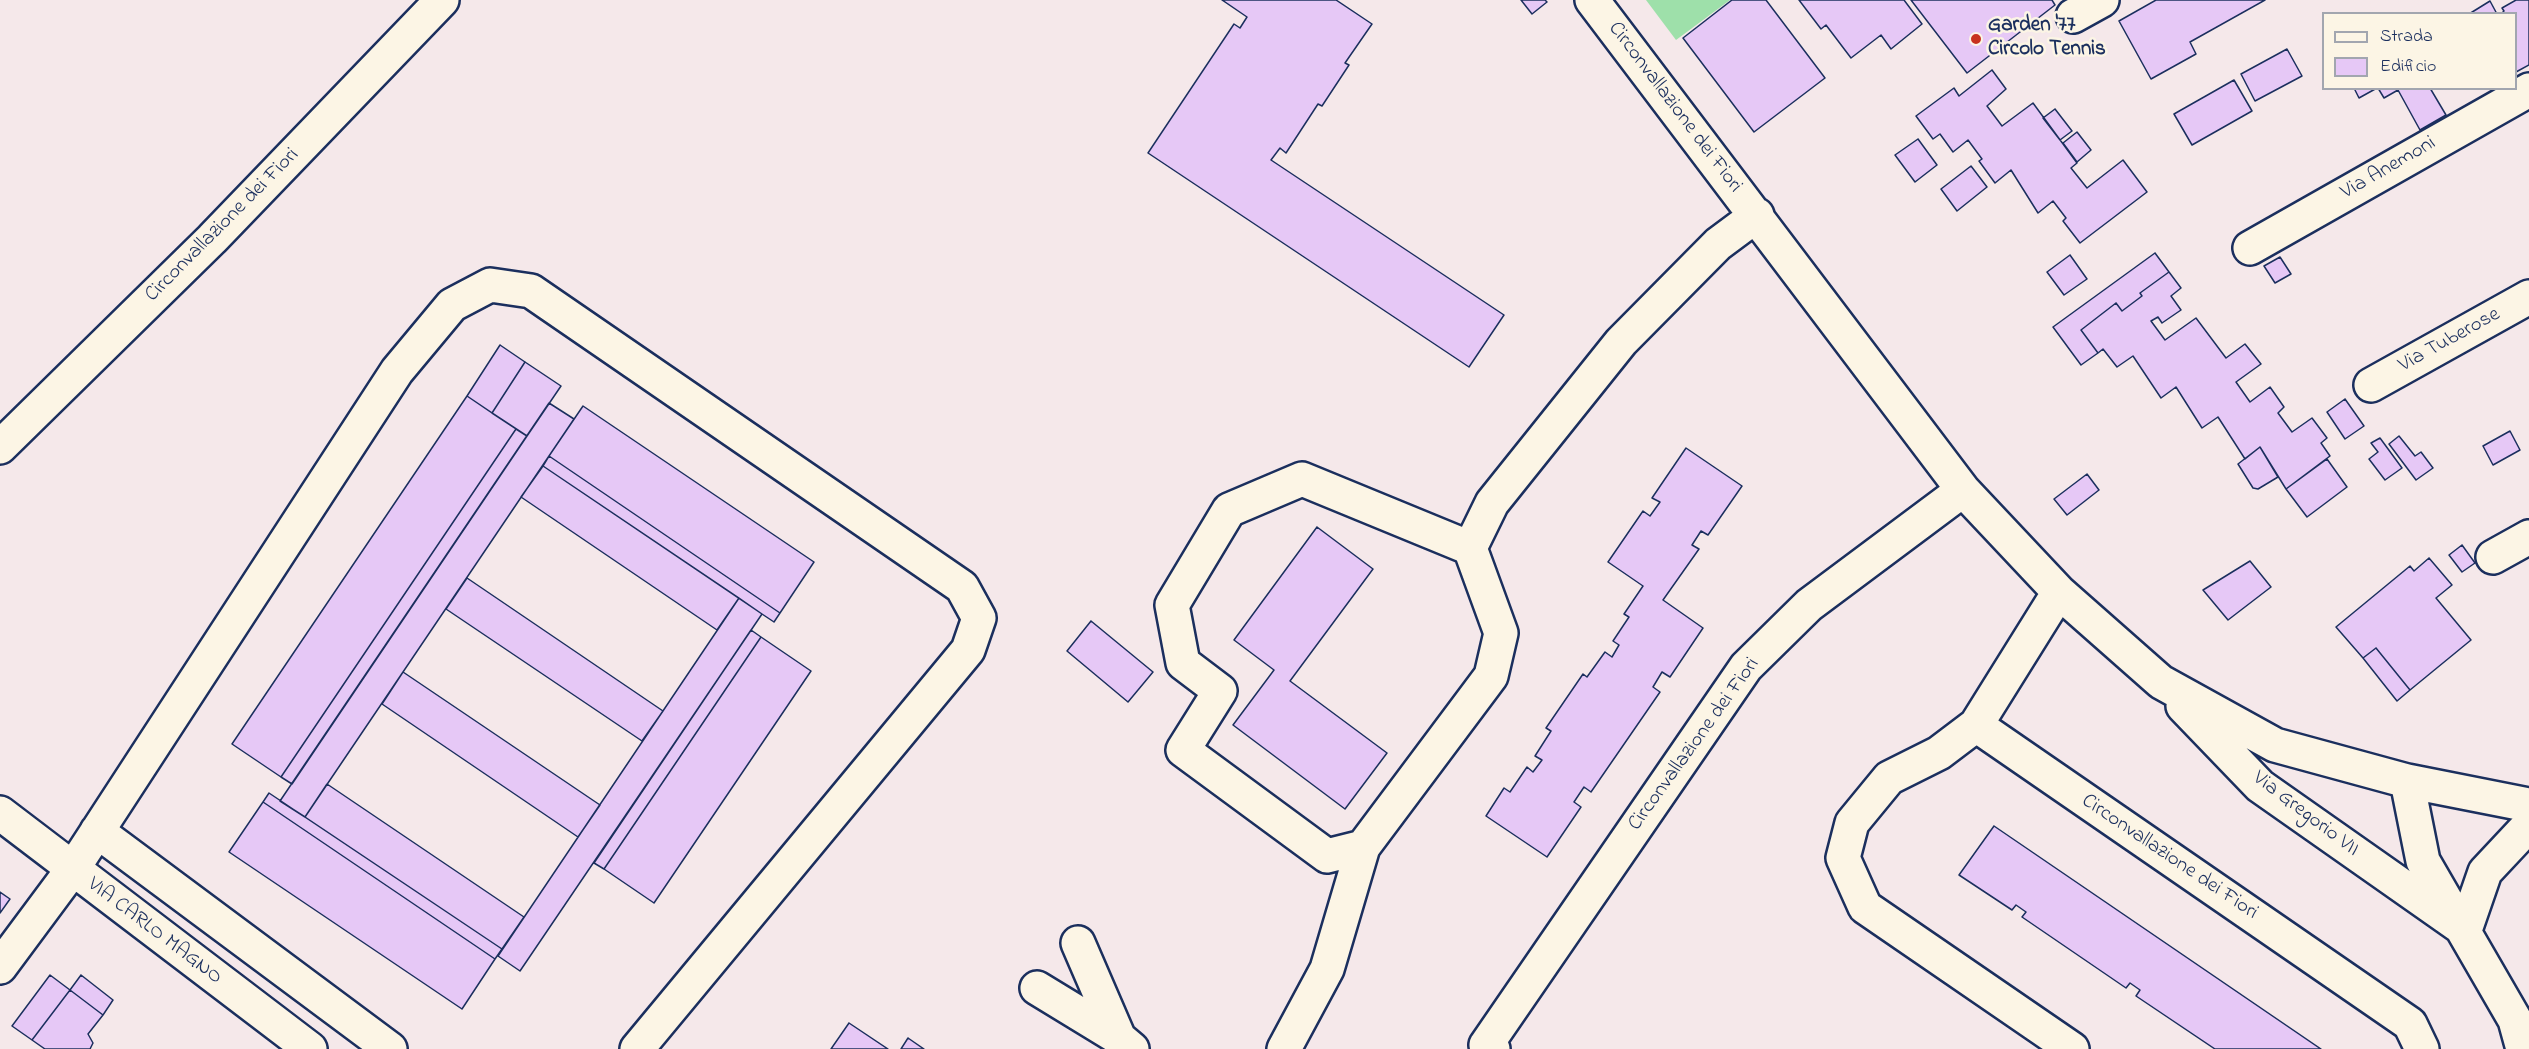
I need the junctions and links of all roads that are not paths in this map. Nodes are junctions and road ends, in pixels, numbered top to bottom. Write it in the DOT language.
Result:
graph roads {
  1 [pos="442,0"];
  2 [pos="1592,0"];
  3 [pos="2102,0"];
  4 [pos="2073,16"];
  5 [pos="2529,90"];
  6 [pos="1757,215"];
  7 [pos="2250,248"];
  8 [pos="2529,297"];
  9 [pos="2372,385"];
  10 [pos="0,447"];
  11 [pos="1963,490"];
  12 [pos="2529,537"];
  13 [pos="1470,548"];
  14 [pos="2493,557"];
  15 [pos="2059,592"];
  16 [pos="2161,682"];
  17 [pos="1976,725"];
  18 [pos="2408,782"];
  19 [pos="2529,805"];
  20 [pos="0,813"];
  21 [pos="2529,825"];
  22 [pos="97,831"];
  23 [pos="1363,847"];
  24 [pos="72,870"];
  25 [pos="2465,930"];
  26 [pos="1078,943"];
  27 [pos="0,966"];
  28 [pos="1037,988"];
  29 [pos="1125,1043"];
  30 [pos="310,1049"];
  31 [pos="390,1049"];
  32 [pos="637,1049"];
  33 [pos="1284,1049"];
  34 [pos="1493,1049"];
  35 [pos="2072,1049"];
  36 [pos="2422,1049"];
  37 [pos="2523,1049"];
  1 -- 10 [label="street, Circonvallazione dei Fiori"];
  2 -- 6 [label="street, Circonvallazione dei Fiori"];
  3 -- 4 [label="street"];
  5 -- 7 [label="street, Via Anemoni"];
  6 -- 11 [label="street, Circonvallazione dei Fiori"];
  6 -- 13 [label="street, Circonvallazione dei Fiori"];
  8 -- 9 [label="street, Via Tuberose"];
  11 -- 15 [label="street, Circonvallazione dei Fiori"];
  11 -- 34 [label="street, Circonvallazione dei Fiori"];
  12 -- 14 [label="street"];
  13 -- 23 [label="street"];
  13 -- 23 [label="street"];
  15 -- 16 [label="street, Circonvallazione dei Fiori"];
  15 -- 17 [label="street"];
  16 -- 18 [label="street, Circonvallazione dei Fiori"];
  16 -- 25 [label="street, Via Gregorio VII"];
  17 -- 35 [label="street"];
  17 -- 36 [label="street, Circonvallazione dei Fiori"];
  18 -- 19 [label="street, Circonvallazione dei Fiori"];
  18 -- 25 [label="street, Via Gregorio VII"];
  20 -- 24 [label="street, VIA CARLO MAGNO"];
  21 -- 25 [label="street"];
  22 -- 24 [label="street"];
  22 -- 31 [label="street"];
  22 -- 32 [label="street"];
  23 -- 33 [label="street"];
  24 -- 27 [label="street"];
  24 -- 30 [label="street, VIA CARLO MAGNO"];
  25 -- 37 [label="street, Via Gregorio VII"];
  26 -- 29 [label="street"];
  28 -- 29 [label="street"];
}
